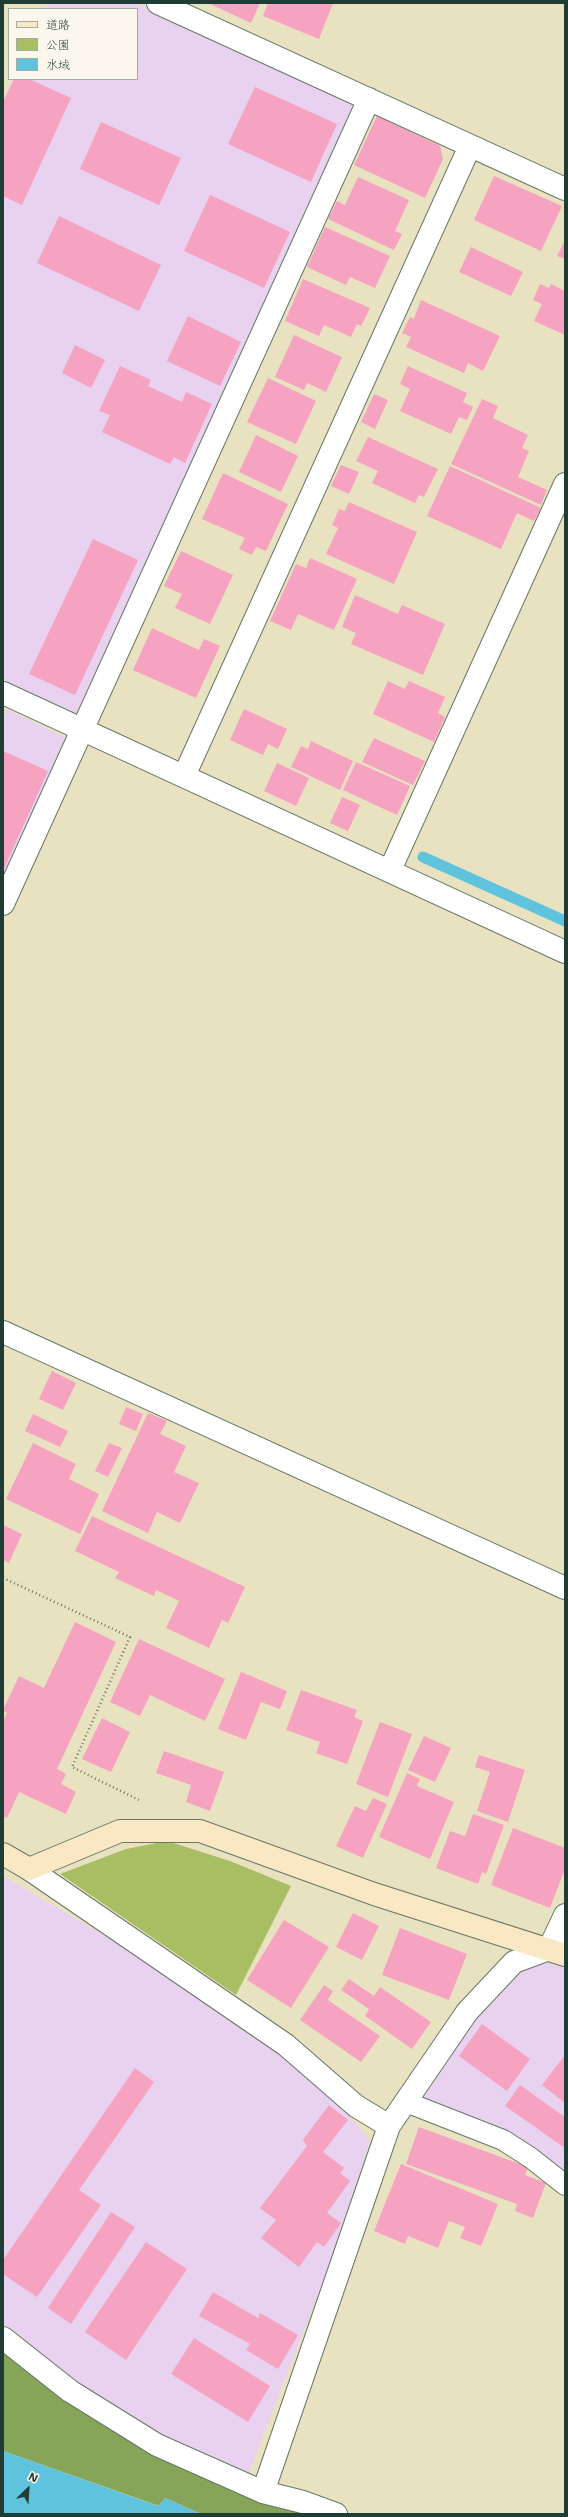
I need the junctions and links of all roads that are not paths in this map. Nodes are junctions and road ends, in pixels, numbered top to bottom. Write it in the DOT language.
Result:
graph roads {
  1 [pos="160,3"];
  2 [pos="369,99"];
  3 [pos="470,146"];
  4 [pos="565,188"];
  5 [pos="565,484"];
  6 [pos="3,694"];
  7 [pos="84,730"];
  8 [pos="184,776"];
  9 [pos="390,870"];
  10 [pos="3,904"];
  11 [pos="565,952"];
  12 [pos="3,1332"];
  13 [pos="565,1588"];
  14 [pos="3,1854"];
  15 [pos="29,1869"];
  16 [pos="565,1915"];
  17 [pos="557,1952"];
  18 [pos="406,2102"];
  19 [pos="389,2126"];
  20 [pos="565,2186"];
  21 [pos="3,2338"];
  22 [pos="263,2492"];
  23 [pos="336,2514"];
  1 -- 2 [label="street"];
  2 -- 3 [label="street"];
  2 -- 7 [label="street"];
  3 -- 4 [label="street"];
  3 -- 8 [label="street"];
  5 -- 9 [label="street"];
  6 -- 7 [label="street"];
  7 -- 8 [label="street"];
  7 -- 10 [label="street"];
  8 -- 9 [label="street"];
  9 -- 11 [label="street"];
  12 -- 13 [label="street"];
  14 -- 15 [label="street"];
  15 -- 17 [label="street"];
  15 -- 19 [label="street"];
  16 -- 17 [label="street"];
  17 -- 18 [label="street"];
  18 -- 19 [label="street"];
  18 -- 20 [label="lane"];
  19 -- 22 [label="street"];
  21 -- 22 [label="street"];
  22 -- 23 [label="street"];
}
